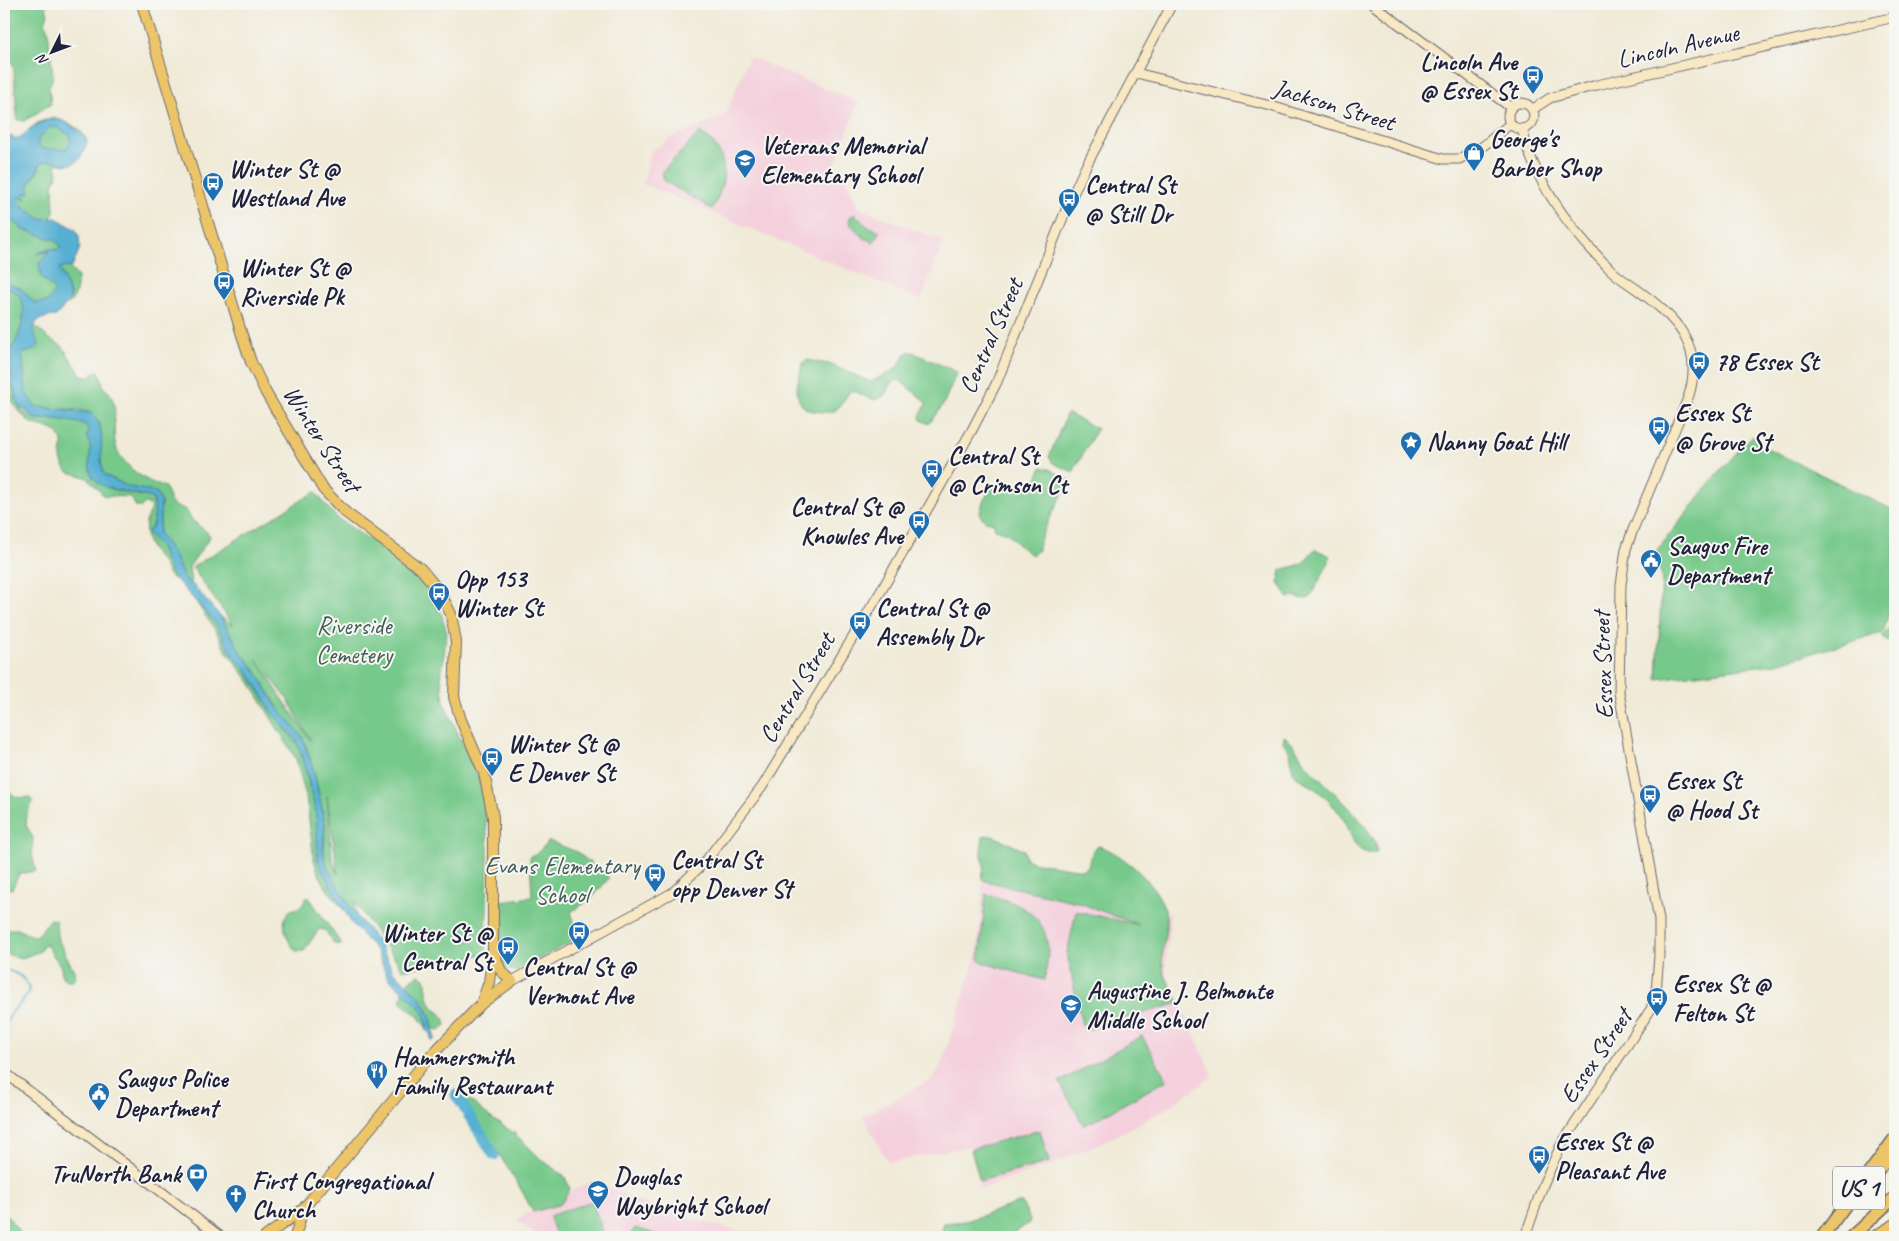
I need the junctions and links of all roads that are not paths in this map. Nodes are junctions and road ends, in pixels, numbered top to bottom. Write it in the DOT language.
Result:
graph roads {
  1 [pos="142,4"];
  2 [pos="1172,4"];
  3 [pos="1372,4"];
  4 [pos="1895,17"];
  5 [pos="1136,73"];
  6 [pos="1510,107"];
  7 [pos="1533,110"];
  8 [pos="1510,124"];
  9 [pos="1522,129"];
  10 [pos="493,952"];
  11 [pos="512,981"];
  12 [pos="482,1004"];
  13 [pos="4,1072"];
  14 [pos="1895,1138"];
  15 [pos="1895,1150"];
  16 [pos="1895,1197"];
  17 [pos="303,1209"];
  18 [pos="1895,1224"];
  19 [pos="266,1236"];
  20 [pos="221,1237"];
  21 [pos="282,1237"];
  22 [pos="294,1237"];
  23 [pos="1525,1237"];
  24 [pos="1824,1237"];
  25 [pos="1851,1237"];
  26 [pos="1873,1237"];
  1 -- 10 [label="main road, Winter Street"];
  2 -- 5 [label="main road, Central Street"];
  3 -- 6 [label="main road"];
  4 -- 7 [label="main road, Lincoln Avenue"];
  5 -- 8 [label="main road, Jackson Street"];
  5 -- 11 [label="main road, Central Street"];
  6 -- 7 [label="main road"];
  6 -- 8 [label="main road"];
  7 -- 9 [label="main road"];
  8 -- 9 [label="main road"];
  9 -- 23 [label="main road, Essex Street"];
  10 -- 11 [label="main road, Winter Street"];
  10 -- 12 [label="main road, Winter Street"];
  11 -- 12 [label="main road, Central Street"];
  12 -- 17 [label="main road, Central Street"];
  13 -- 20 [label="main road"];
  14 -- 24 [label="highway, US 1"];
  15 -- 24 [label="main road"];
  16 -- 25 [label="highway, US 1"];
  17 -- 19 [label="main road, Central Street"];
  17 -- 22 [label="main road"];
  18 -- 26 [label="main road"];
  19 -- 21 [label="main road"];
}
